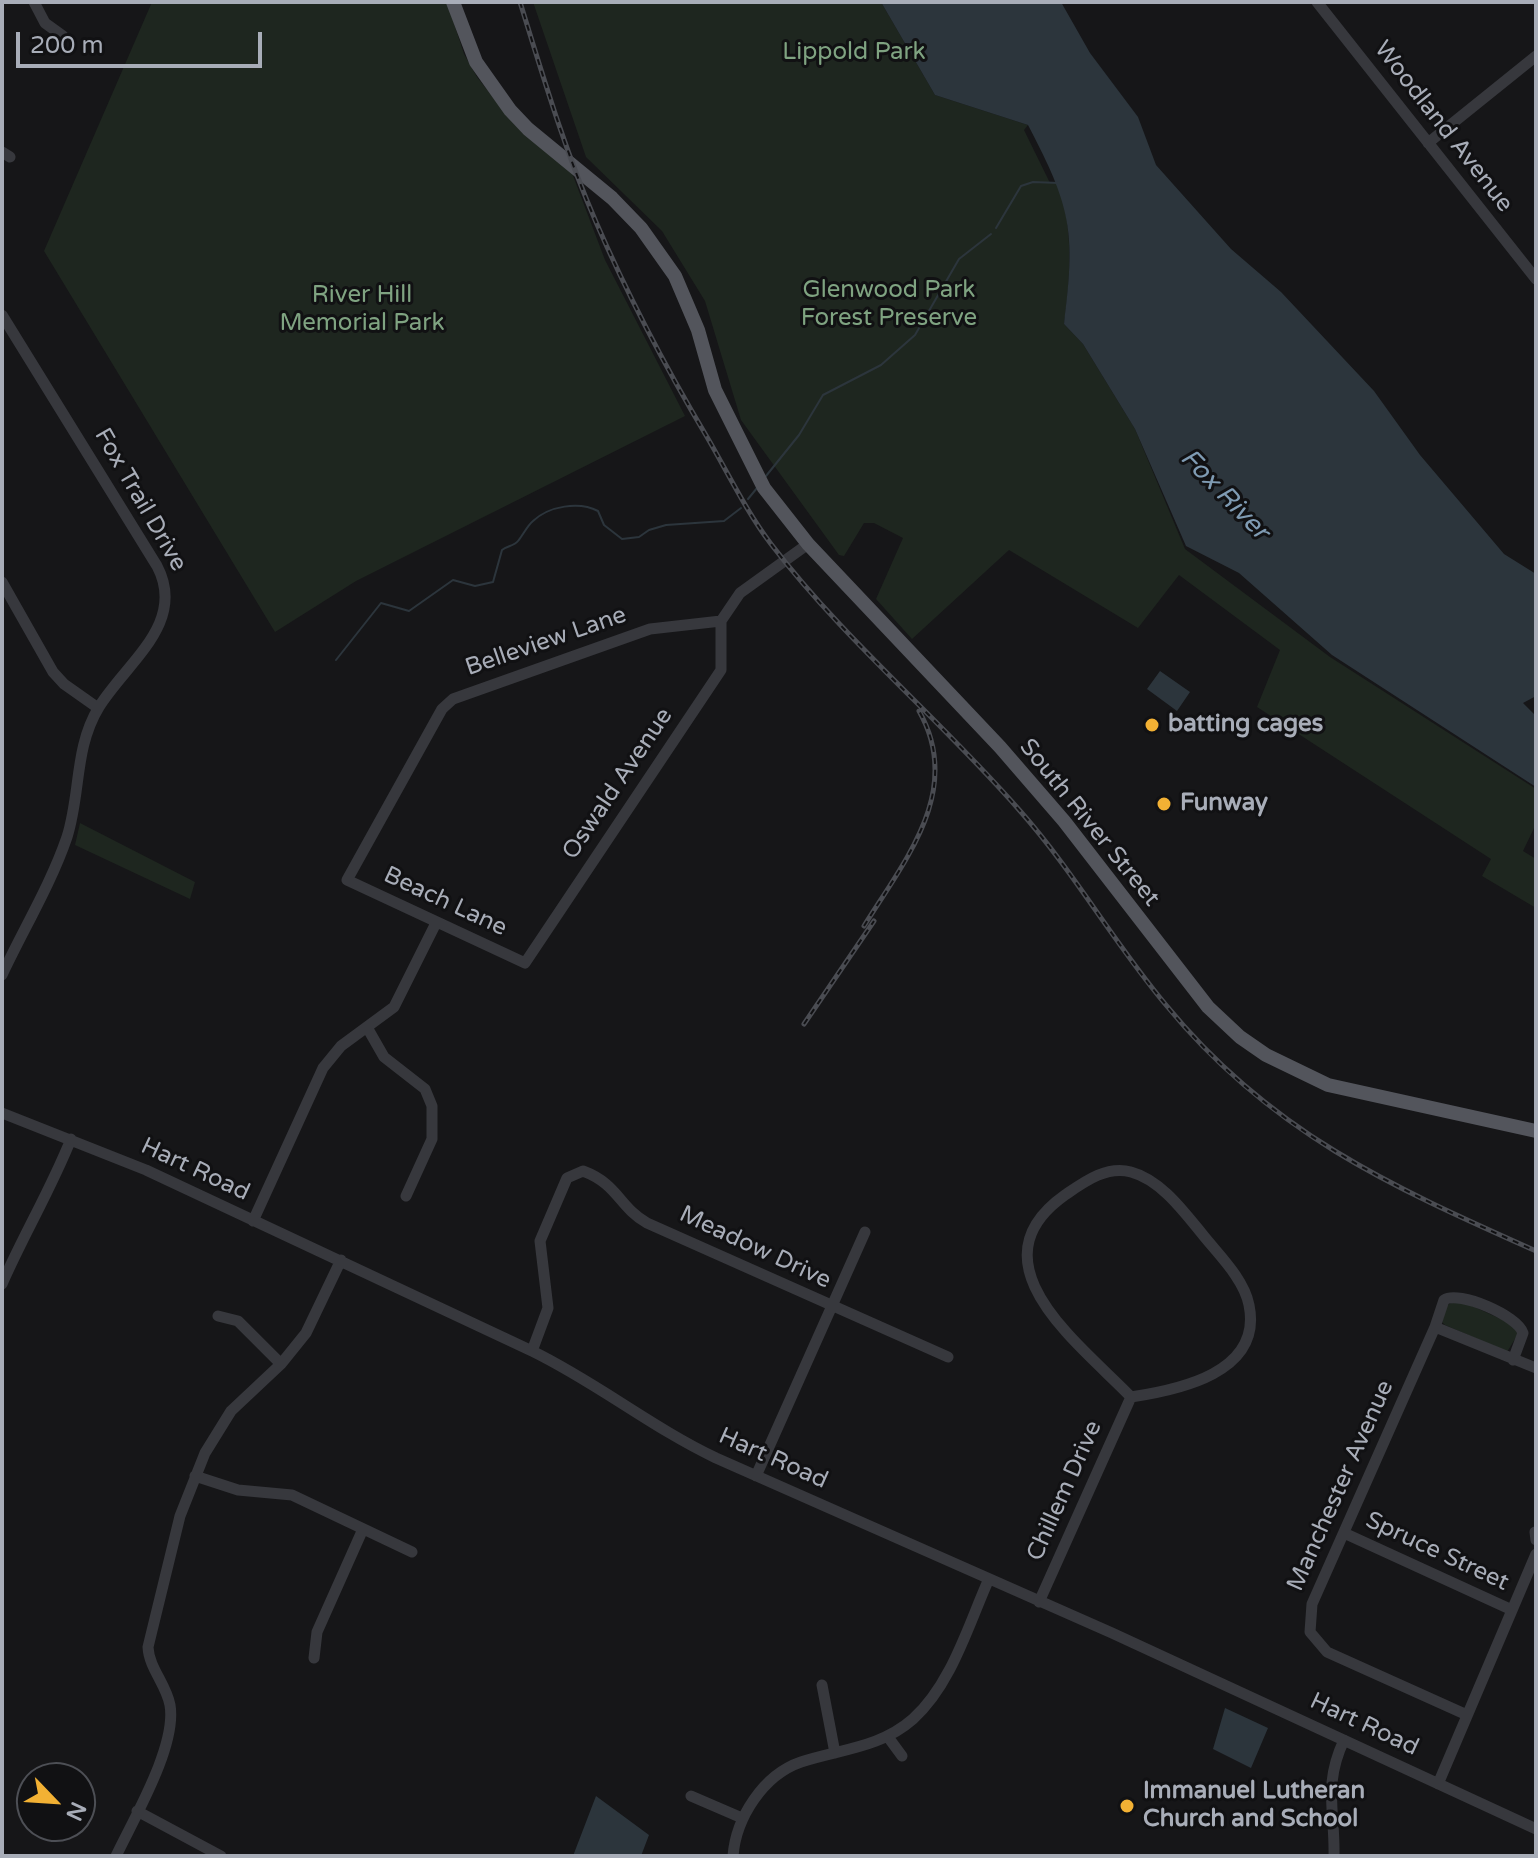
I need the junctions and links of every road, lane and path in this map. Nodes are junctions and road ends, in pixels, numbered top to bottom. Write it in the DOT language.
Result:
graph roads {
  1 [pos="34,2"];
  2 [pos="453,2"];
  3 [pos="1317,2"];
  4 [pos="63,36"];
  5 [pos="1536,56"];
  6 [pos="1428,143"];
  7 [pos="1536,279"];
  8 [pos="2,315"];
  9 [pos="808,544"];
  10 [pos="2,582"];
  11 [pos="721,621"];
  12 [pos="98,708"];
  13 [pos="347,880"];
  14 [pos="436,923"];
  15 [pos="525,963"];
  16 [pos="2,975"];
  17 [pos="368,1029"];
  18 [pos="2,1113"];
  19 [pos="1536,1131"];
  20 [pos="71,1139"];
  21 [pos="406,1196"];
  22 [pos="253,1221"];
  23 [pos="865,1232"];
  24 [pos="341,1260"];
  25 [pos="2,1284"];
  26 [pos="831,1307"];
  27 [pos="218,1316"];
  28 [pos="1435,1327"];
  29 [pos="532,1351"];
  30 [pos="948,1357"];
  31 [pos="1513,1360"];
  32 [pos="281,1364"];
  33 [pos="1536,1368"];
  34 [pos="1131,1397"];
  35 [pos="195,1476"];
  36 [pos="756,1476"];
  37 [pos="363,1529"];
  38 [pos="1535,1532"];
  39 [pos="1344,1533"];
  40 [pos="1536,1540"];
  41 [pos="412,1552"];
  42 [pos="1536,1554"];
  43 [pos="988,1581"];
  44 [pos="1039,1602"];
  45 [pos="1512,1610"];
  46 [pos="314,1658"];
  47 [pos="822,1685"];
  48 [pos="1467,1715"];
  49 [pos="888,1737"];
  50 [pos="1344,1740"];
  51 [pos="835,1753"];
  52 [pos="902,1756"];
  53 [pos="1438,1784"];
  54 [pos="691,1796"];
  55 [pos="137,1811"];
  56 [pos="742,1818"];
  57 [pos="1536,1829"];
  58 [pos="116,1856"];
  59 [pos="221,1856"];
  60 [pos="733,1856"];
  61 [pos="1334,1856"];
  1 -- 4 [label="street"];
  2 -- 9 [label="main road, South River Street"];
  3 -- 6 [label="street, Woodland Avenue"];
  5 -- 6 [label="street"];
  6 -- 7 [label="street, Woodland Avenue"];
  8 -- 12 [label="street, Fox Trail Drive"];
  9 -- 11 [label="street"];
  9 -- 19 [label="main road, South River Street"];
  10 -- 12 [label="street"];
  11 -- 13 [label="street, Belleview Lane"];
  11 -- 15 [label="street, Oswald Avenue"];
  12 -- 16 [label="street, Fox Trail Drive"];
  13 -- 14 [label="street, Beach Lane"];
  14 -- 15 [label="street, Beach Lane"];
  14 -- 17 [label="street"];
  17 -- 21 [label="street"];
  17 -- 22 [label="street"];
  18 -- 20 [label="street, Hart Road"];
  20 -- 22 [label="street, Hart Road"];
  20 -- 25 [label="street"];
  22 -- 24 [label="street, Hart Road"];
  23 -- 26 [label="street"];
  24 -- 29 [label="street, Hart Road"];
  24 -- 32 [label="street"];
  26 -- 29 [label="street, Meadow Drive"];
  26 -- 30 [label="street, Meadow Drive"];
  26 -- 36 [label="street"];
  27 -- 32 [label="street"];
  28 -- 31 [label="street"];
  28 -- 31 [label="street, Manchester Avenue"];
  28 -- 39 [label="street, Manchester Avenue"];
  29 -- 36 [label="street, Hart Road"];
  31 -- 33 [label="street"];
  32 -- 35 [label="street"];
  34 -- 34 [label="street"];
  34 -- 44 [label="street, Chillem Drive"];
  35 -- 37 [label="street"];
  35 -- 55 [label="street"];
  36 -- 43 [label="street, Hart Road"];
  37 -- 41 [label="street"];
  37 -- 46 [label="street"];
  38 -- 40 [label="street"];
  39 -- 45 [label="street, Spruce Street"];
  39 -- 48 [label="street, Manchester Avenue"];
  42 -- 45 [label="street"];
  43 -- 44 [label="street, Hart Road"];
  43 -- 49 [label="street"];
  44 -- 50 [label="street, Hart Road"];
  45 -- 48 [label="street"];
  47 -- 51 [label="street"];
  48 -- 53 [label="street"];
  49 -- 51 [label="street"];
  49 -- 52 [label="street"];
  50 -- 53 [label="street, Hart Road"];
  50 -- 61 [label="street"];
  51 -- 56 [label="street"];
  53 -- 57 [label="street, Hart Road"];
  54 -- 56 [label="street"];
  55 -- 58 [label="street"];
  55 -- 59 [label="street"];
  56 -- 60 [label="street"];
}
